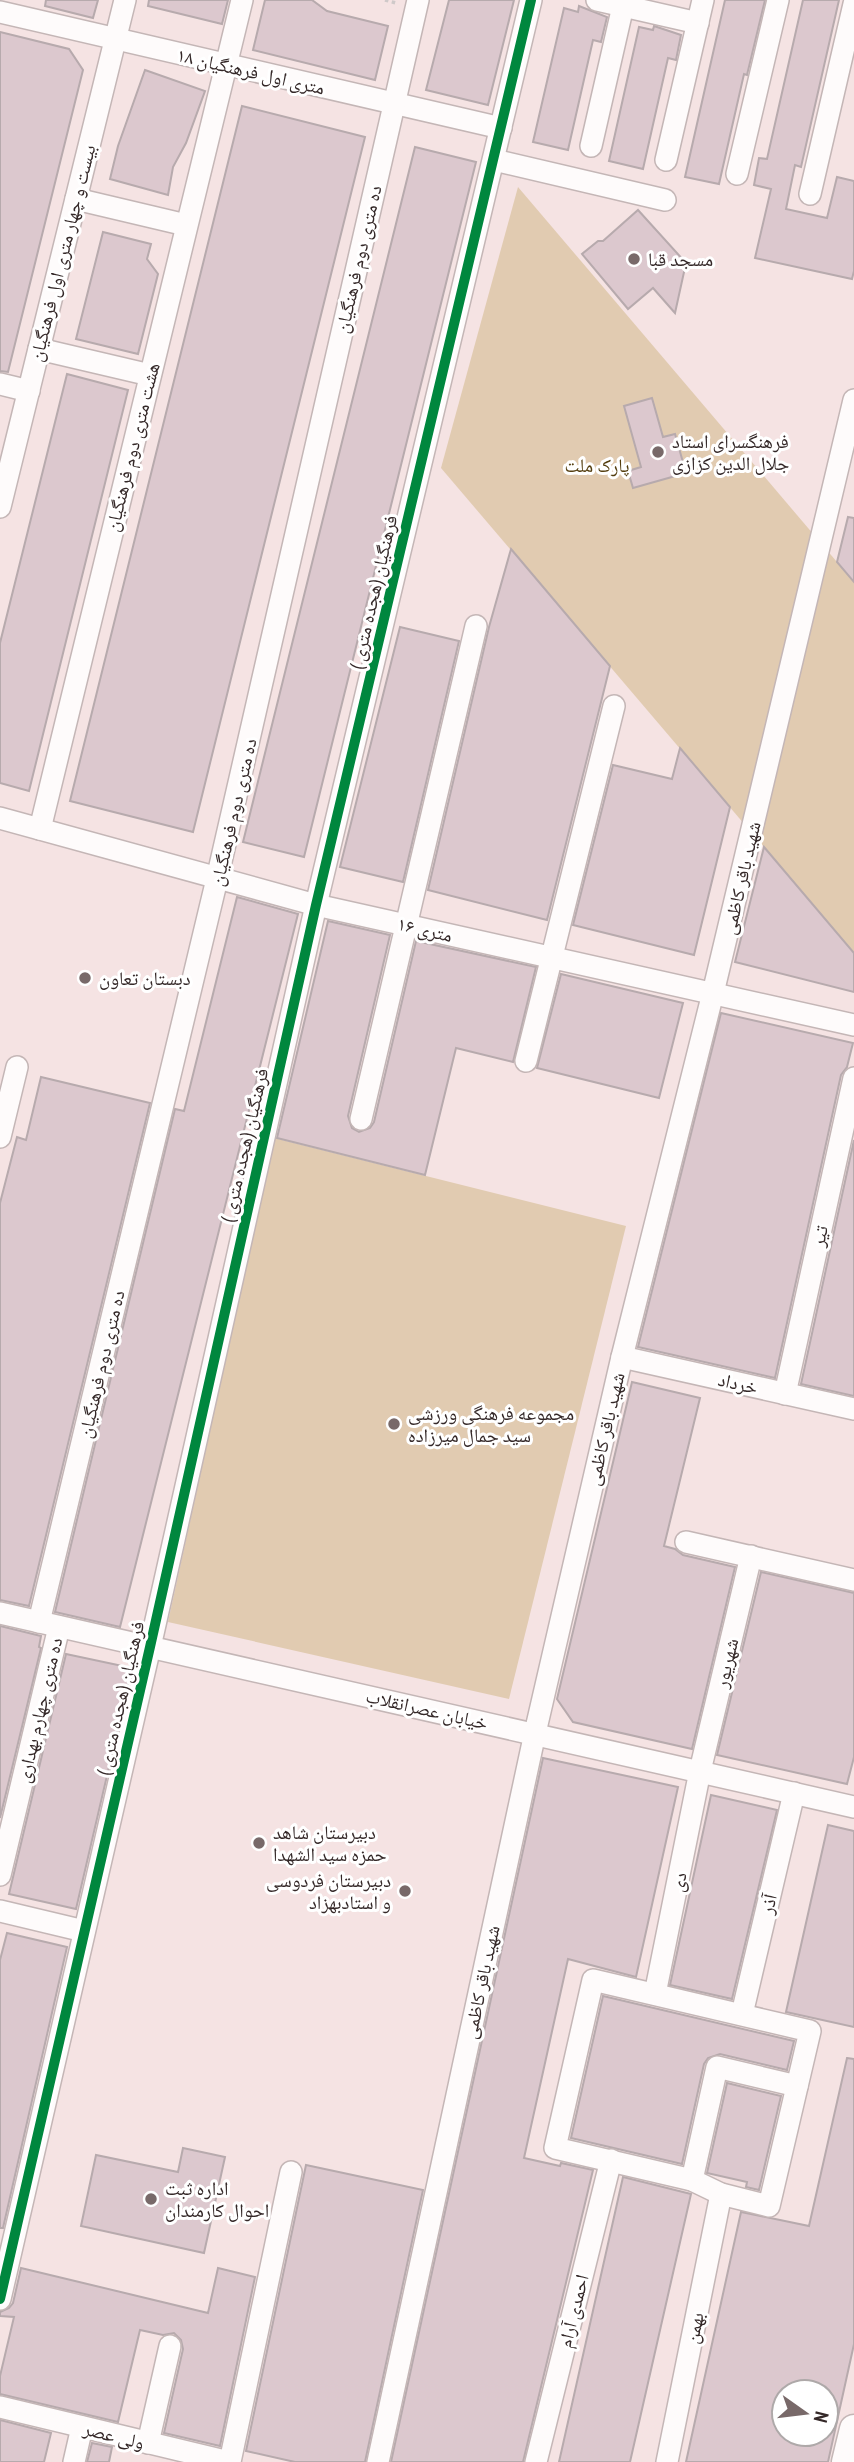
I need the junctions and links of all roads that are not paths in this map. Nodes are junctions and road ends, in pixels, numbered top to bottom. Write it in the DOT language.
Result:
graph roads {
  1 [pos="125,0"];
  2 [pos="242,0"];
  3 [pos="418,0"];
  4 [pos="531,0"];
  5 [pos="597,0"];
  6 [pos="703,0"];
  7 [pos="778,0"];
  8 [pos="854,4"];
  9 [pos="623,6"];
  10 [pos="0,12"];
  11 [pos="698,23"];
  12 [pos="115,40"];
  13 [pos="225,65"];
  14 [pos="394,103"];
  15 [pos="501,128"];
  16 [pos="591,146"];
  17 [pos="494,160"];
  18 [pos="666,160"];
  19 [pos="737,174"];
  20 [pos="810,194"];
  21 [pos="76,199"];
  22 [pos="665,200"];
  23 [pos="186,225"];
  24 [pos="39,349"];
  25 [pos="150,375"];
  26 [pos="0,384"];
  27 [pos="29,391"];
  28 [pos="854,400"];
  29 [pos="0,507"];
  30 [pos="476,626"];
  31 [pos="614,706"];
  32 [pos="0,818"];
  33 [pos="40,829"];
  34 [pos="217,879"];
  35 [pos="316,905"];
  36 [pos="408,925"];
  37 [pos="551,957"];
  38 [pos="713,993"];
  39 [pos="854,1025"];
  40 [pos="526,1061"];
  41 [pos="17,1067"];
  42 [pos="854,1078"];
  43 [pos="361,1119"];
  44 [pos="0,1137"];
  45 [pos="622,1357"];
  46 [pos="785,1394"];
  47 [pos="854,1409"];
  48 [pos="687,1542"];
  49 [pos="751,1556"];
  50 [pos="854,1580"];
  51 [pos="0,1613"];
  52 [pos="49,1624"];
  53 [pos="150,1647"];
  54 [pos="535,1733"];
  55 [pos="700,1771"];
  56 [pos="794,1793"];
  57 [pos="854,1807"];
  58 [pos="0,1875"];
  59 [pos="0,1911"];
  60 [pos="85,1931"];
  61 [pos="655,1994"];
  62 [pos="742,2014"];
  63 [pos="797,2086"];
  64 [pos="611,2160"];
  65 [pos="290,2172"];
  66 [pos="692,2180"];
  67 [pos="721,2194"];
  68 [pos="0,2299"];
  69 [pos="170,2346"];
  70 [pos="0,2407"];
  71 [pos="82,2427"];
  72 [pos="854,2429"];
  73 [pos="148,2443"];
  74 [pos="74,2462"];
  75 [pos="229,2462"];
  76 [pos="378,2462"];
  77 [pos="536,2462"];
  78 [pos="667,2462"];
  79 [pos="846,2462"];
  1 -- 12 [label="street, بیست و چهار متری اول فرهنگیان"];
  2 -- 13 [label="street, هشت متری دوم فرهنگیان"];
  3 -- 14 [label="street, ده متری دوم فرهنگیان"];
  4 -- 15 [label="street, فرهنگیان (هجده متری )"];
  5 -- 9 [label="street"];
  6 -- 11 [label="street"];
  7 -- 19 [label="street"];
  8 -- 20 [label="street"];
  9 -- 11 [label="street"];
  9 -- 16 [label="street"];
  10 -- 12 [label="street, ۱۸ متری اول فرهنگیان"];
  11 -- 18 [label="street"];
  12 -- 13 [label="street, ۱۸ متری اول فرهنگیان"];
  12 -- 21 [label="street, بیست و چهار متری اول فرهنگیان"];
  13 -- 14 [label="street, ۱۸ متری اول فرهنگیان"];
  13 -- 23 [label="street, هشت متری دوم فرهنگیان"];
  14 -- 15 [label="street, ۱۸ متری اول فرهنگیان"];
  14 -- 34 [label="street, ده متری دوم فرهنگیان"];
  15 -- 17 [label="street, فرهنگیان (هجده متری )"];
  17 -- 22 [label="street"];
  17 -- 35 [label="street, فرهنگیان (هجده متری )"];
  21 -- 23 [label="street"];
  21 -- 24 [label="street, بیست و چهار متری اول فرهنگیان"];
  23 -- 25 [label="street, هشت متری دوم فرهنگیان"];
  24 -- 25 [label="street"];
  24 -- 27 [label="street, بیست و چهار متری اول فرهنگیان"];
  25 -- 33 [label="street, هشت متری دوم فرهنگیان"];
  26 -- 27 [label="street"];
  27 -- 29 [label="street, بیست و چهار متری اول فرهنگیان"];
  28 -- 38 [label="street, شهید باقر کاظمی"];
  30 -- 36 [label="street"];
  31 -- 37 [label="street"];
  32 -- 33 [label="street, ۱۶ متری"];
  33 -- 34 [label="street, ۱۶ متری"];
  34 -- 35 [label="street, ۱۶ متری"];
  34 -- 52 [label="street, ده متری دوم فرهنگیان"];
  35 -- 36 [label="street, ۱۶ متری"];
  35 -- 53 [label="street, فرهنگیان (هجده متری )"];
  36 -- 37 [label="street, ۱۶ متری"];
  36 -- 43 [label="street"];
  37 -- 38 [label="street, ۱۶ متری"];
  37 -- 40 [label="street"];
  38 -- 39 [label="street, ۱۶ متری"];
  38 -- 45 [label="street, شهید باقر کاظمی"];
  41 -- 44 [label="street"];
  42 -- 46 [label="street, تیر"];
  45 -- 46 [label="street, خرداد"];
  45 -- 54 [label="street, شهید باقر کاظمی"];
  46 -- 47 [label="street, خرداد"];
  48 -- 49 [label="street"];
  49 -- 50 [label="street"];
  49 -- 55 [label="street, شهریور"];
  51 -- 52 [label="street, خیابان عصرانقلاب"];
  52 -- 53 [label="street, خیابان عصرانقلاب"];
  52 -- 58 [label="street, ده متری چهارم بهداری"];
  53 -- 54 [label="street, خیابان عصرانقلاب"];
  53 -- 60 [label="street, فرهنگیان (هجده متری )"];
  54 -- 55 [label="street, خیابان عصرانقلاب"];
  54 -- 76 [label="street, شهید باقر کاظمی"];
  55 -- 56 [label="street, خیابان عصرانقلاب"];
  55 -- 61 [label="street, دی"];
  56 -- 57 [label="street, خیابان عصرانقلاب"];
  56 -- 62 [label="street, آذر"];
  59 -- 60 [label="street"];
  60 -- 68 [label="street, فرهنگیان (هجده متری )"];
  61 -- 62 [label="street"];
  61 -- 64 [label="street"];
  62 -- 63 [label="street"];
  63 -- 66 [label="street"];
  63 -- 67 [label="street"];
  64 -- 66 [label="street"];
  64 -- 77 [label="street, احمدی آرام"];
  65 -- 75 [label="street"];
  66 -- 67 [label="street"];
  67 -- 78 [label="street, بهمن"];
  69 -- 73 [label="street"];
  70 -- 71 [label="street, ولی عصر"];
  71 -- 73 [label="street, ولی عصر"];
  71 -- 74 [label="street"];
  72 -- 79 [label="main road"];
  73 -- 75 [label="street, ولی عصر"];
}
